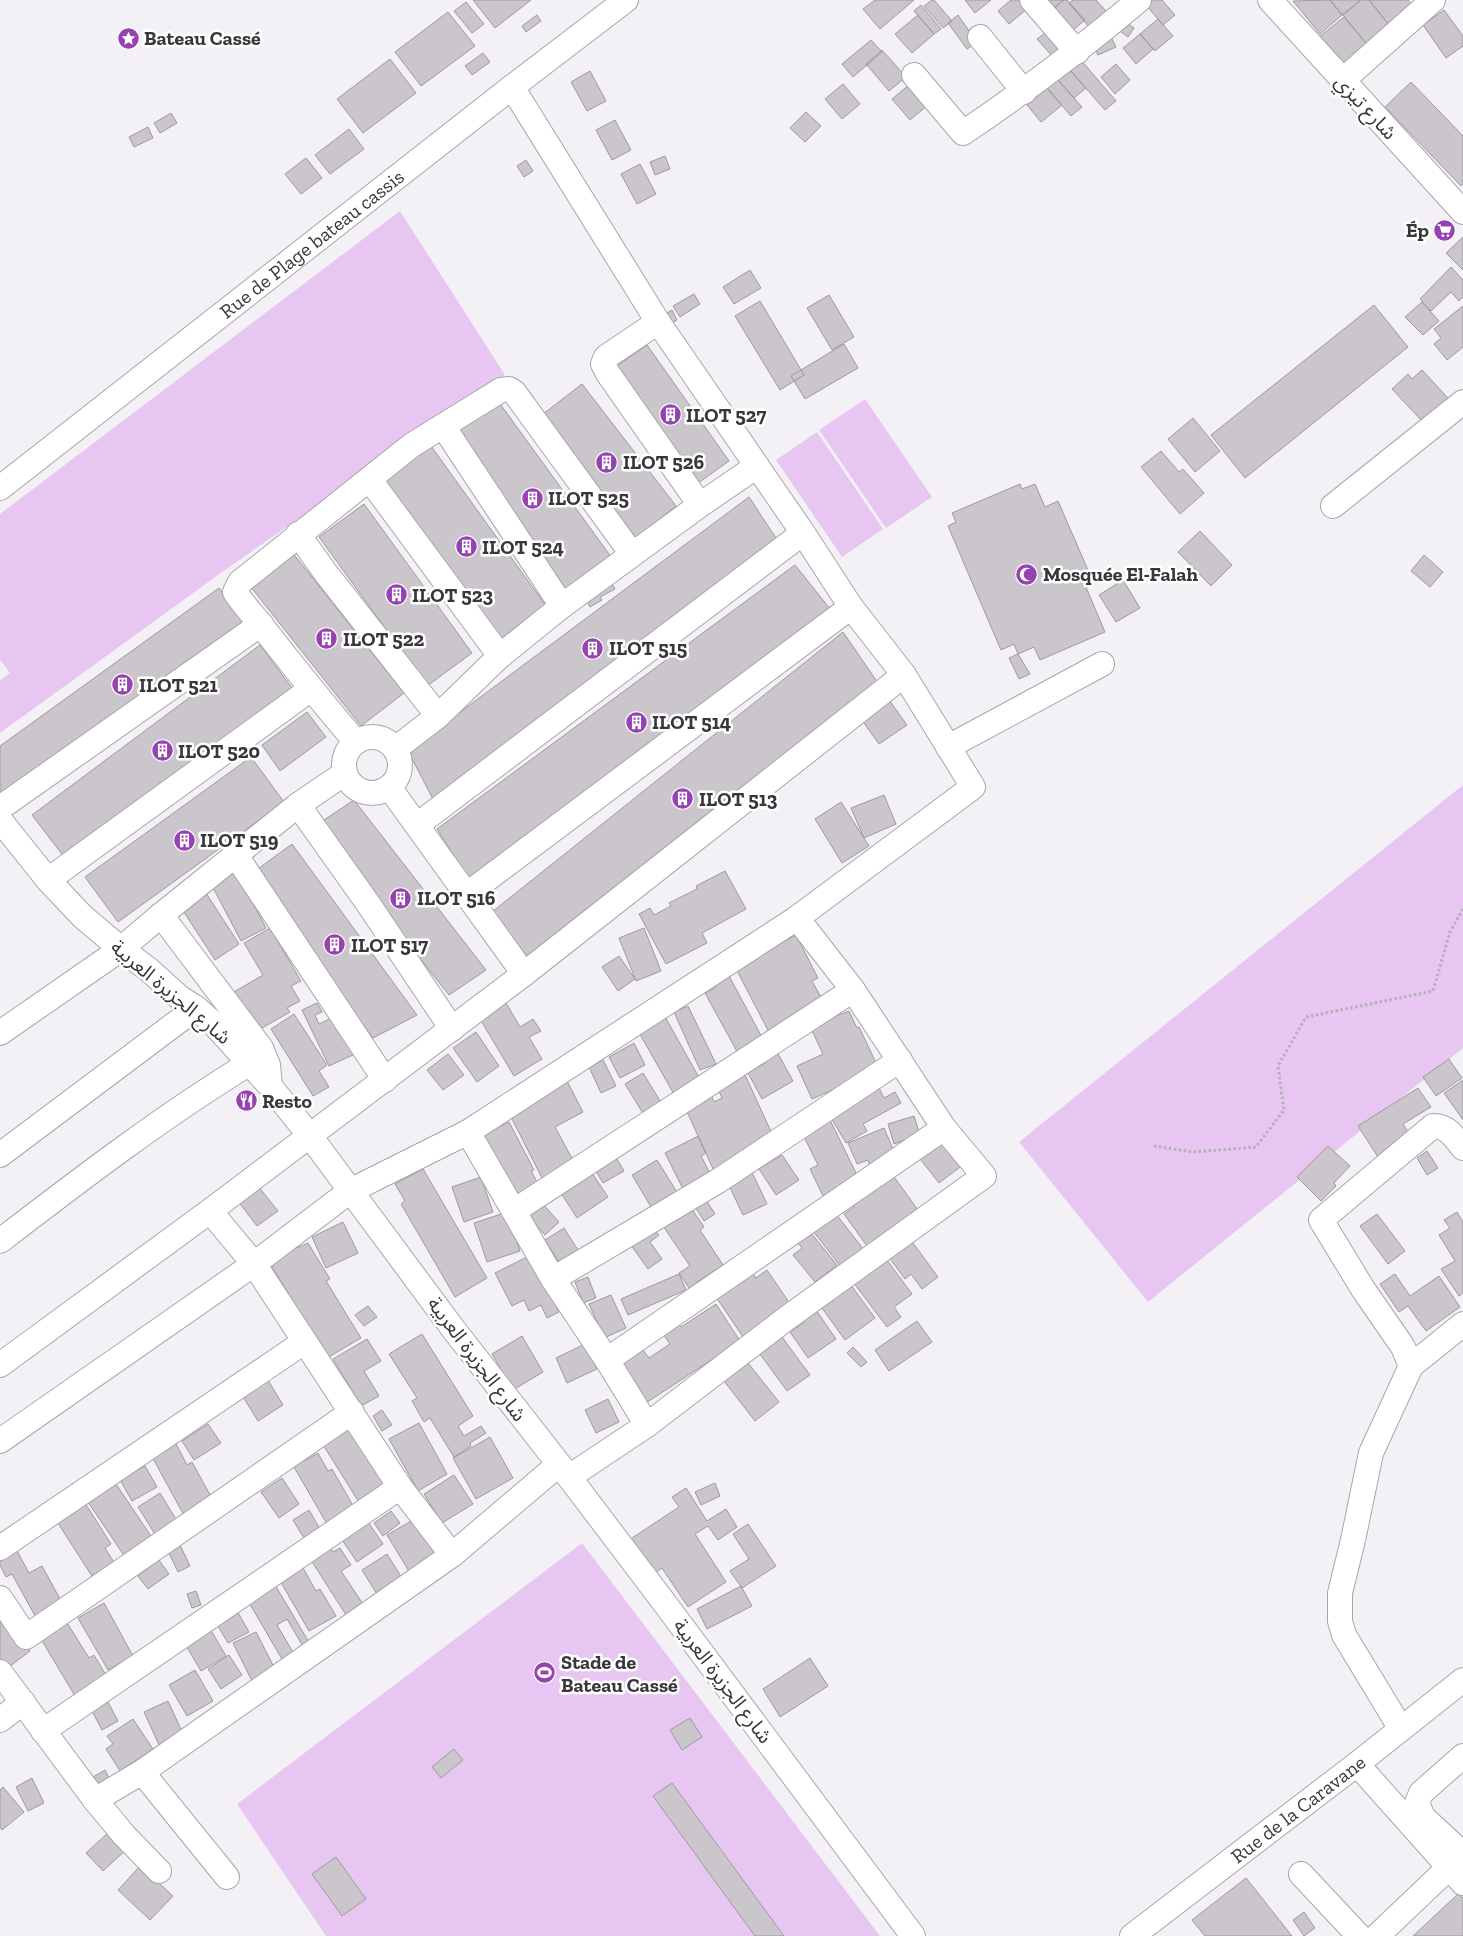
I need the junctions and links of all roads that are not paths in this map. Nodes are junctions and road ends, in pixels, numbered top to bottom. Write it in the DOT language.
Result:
graph roads {
  1 [pos="626,0"];
  2 [pos="1032,0"];
  3 [pos="1139,0"];
  4 [pos="1270,0"];
  5 [pos="1433,0"];
  6 [pos="980,38"];
  7 [pos="1077,52"];
  8 [pos="914,75"];
  9 [pos="1342,81"];
  10 [pos="512,87"];
  11 [pos="1024,92"];
  12 [pos="1463,212"];
  13 [pos="658,322"];
  14 [pos="1463,402"];
  15 [pos="443,426"];
  16 [pos="757,466"];
  17 [pos="370,480"];
  18 [pos="0,488"];
  19 [pos="700,505"];
  20 [pos="1333,506"];
  21 [pos="803,533"];
  22 [pos="298,534"];
  23 [pos="632,554"];
  24 [pos="562,606"];
  25 [pos="851,607"];
  26 [pos="260,624"];
  27 [pos="500,656"];
  28 [pos="1102,664"];
  29 [pos="904,675"];
  30 [pos="311,689"];
  31 [pos="438,716"];
  32 [pos="356,742"];
  33 [pos="948,747"];
  34 [pos="394,749"];
  35 [pos="345,774"];
  36 [pos="389,787"];
  37 [pos="298,805"];
  38 [pos="0,808"];
  39 [pos="0,820"];
  40 [pos="417,825"];
  41 [pos="235,854"];
  42 [pos="48,880"];
  43 [pos="466,895"];
  44 [pos="161,915"];
  45 [pos="797,918"];
  46 [pos="121,949"];
  47 [pos="524,974"];
  48 [pos="853,990"];
  49 [pos="196,1008"];
  50 [pos="452,1028"];
  51 [pos="1,1031"];
  52 [pos="900,1060"];
  53 [pos="250,1063"];
  54 [pos="385,1080"];
  55 [pos="270,1086"];
  56 [pos="944,1128"];
  57 [pos="468,1132"];
  58 [pos="310,1136"];
  59 [pos="1463,1148"];
  60 [pos="0,1155"];
  61 [pos="350,1191"];
  62 [pos="514,1211"];
  63 [pos="210,1212"];
  64 [pos="0,1241"];
  65 [pos="254,1264"];
  66 [pos="553,1279"];
  67 [pos="1463,1324"];
  68 [pos="304,1342"];
  69 [pos="607,1360"];
  70 [pos="0,1365"];
  71 [pos="1411,1366"];
  72 [pos="352,1412"];
  73 [pos="648,1425"];
  74 [pos="0,1441"];
  75 [pos="564,1471"];
  76 [pos="400,1487"];
  77 [pos="0,1548"];
  78 [pos="452,1555"];
  79 [pos="0,1598"];
  80 [pos="0,1672"];
  81 [pos="1463,1680"];
  82 [pos="24,1702"];
  83 [pos="0,1720"];
  84 [pos="1401,1729"];
  85 [pos="43,1730"];
  86 [pos="1463,1756"];
  87 [pos="1357,1764"];
  88 [pos="142,1772"];
  89 [pos="95,1800"];
  90 [pos="1460,1865"];
  91 [pos="159,1871"];
  92 [pos="1301,1874"];
  93 [pos="227,1877"];
  94 [pos="913,1936"];
  95 [pos="1132,1936"];
  96 [pos="1359,1936"];
  97 [pos="1377,1936"];
  1 -- 10 [label="street, Rue de Plage bateau cassis"];
  2 -- 7 [label="street"];
  3 -- 7 [label="street"];
  4 -- 9 [label="street, شارع تيزي"];
  5 -- 9 [label="street"];
  6 -- 11 [label="street"];
  7 -- 11 [label="street"];
  8 -- 11 [label="street"];
  9 -- 12 [label="street, شارع تيزي"];
  10 -- 13 [label="street"];
  10 -- 18 [label="street, Rue de Plage bateau cassis"];
  13 -- 16 [label="street"];
  13 -- 19 [label="street"];
  14 -- 20 [label="street"];
  15 -- 17 [label="street"];
  15 -- 23 [label="street"];
  15 -- 24 [label="street"];
  16 -- 19 [label="street"];
  16 -- 21 [label="street"];
  17 -- 22 [label="street"];
  17 -- 27 [label="street"];
  19 -- 23 [label="street"];
  21 -- 25 [label="street"];
  21 -- 40 [label="street"];
  22 -- 26 [label="street"];
  22 -- 31 [label="street"];
  23 -- 24 [label="street"];
  24 -- 27 [label="street"];
  25 -- 29 [label="street"];
  25 -- 43 [label="street"];
  26 -- 30 [label="street"];
  26 -- 38 [label="street"];
  27 -- 31 [label="street"];
  28 -- 33 [label="street"];
  29 -- 33 [label="street"];
  29 -- 47 [label="street"];
  30 -- 32 [label="street"];
  30 -- 42 [label="street"];
  31 -- 34 [label="street"];
  32 -- 34 [label="street"];
  32 -- 35 [label="street"];
  33 -- 45 [label="street"];
  34 -- 36 [label="street"];
  35 -- 36 [label="street"];
  35 -- 37 [label="street"];
  36 -- 40 [label="street"];
  37 -- 41 [label="street"];
  37 -- 50 [label="street"];
  39 -- 42 [label="street, شارع الجزيرة العربية"];
  40 -- 43 [label="street"];
  41 -- 44 [label="street"];
  41 -- 54 [label="street"];
  42 -- 46 [label="street, شارع الجزيرة العربية"];
  43 -- 47 [label="street"];
  44 -- 46 [label="street"];
  44 -- 55 [label="street"];
  45 -- 48 [label="street"];
  45 -- 57 [label="street"];
  46 -- 49 [label="street, شارع الجزيرة العربية"];
  46 -- 51 [label="street"];
  47 -- 50 [label="street"];
  48 -- 52 [label="street"];
  48 -- 62 [label="street"];
  49 -- 53 [label="street, شارع الجزيرة العربية"];
  49 -- 60 [label="street"];
  50 -- 54 [label="street"];
  52 -- 56 [label="street"];
  52 -- 66 [label="street"];
  53 -- 55 [label="street, شارع الجزيرة العربية"];
  53 -- 64 [label="street"];
  54 -- 58 [label="street"];
  55 -- 58 [label="street, شارع الجزيرة العربية"];
  56 -- 69 [label="street"];
  56 -- 73 [label="street"];
  57 -- 61 [label="street"];
  57 -- 62 [label="street"];
  58 -- 61 [label="street, شارع الجزيرة العربية"];
  58 -- 63 [label="street"];
  59 -- 71 [label="street"];
  61 -- 65 [label="street"];
  61 -- 75 [label="street, شارع الجزيرة العربية"];
  62 -- 66 [label="street"];
  63 -- 65 [label="street"];
  63 -- 70 [label="street"];
  65 -- 68 [label="street"];
  65 -- 74 [label="street"];
  66 -- 69 [label="street"];
  67 -- 71 [label="street"];
  68 -- 72 [label="street"];
  68 -- 77 [label="street"];
  69 -- 73 [label="street"];
  71 -- 84 [label="street"];
  72 -- 76 [label="street"];
  72 -- 79 [label="street"];
  73 -- 75 [label="street"];
  75 -- 78 [label="street"];
  75 -- 94 [label="street, شارع الجزيرة العربية"];
  76 -- 78 [label="street"];
  76 -- 85 [label="street"];
  78 -- 88 [label="street"];
  80 -- 82 [label="street"];
  81 -- 84 [label="street, Rue de la Caravane"];
  82 -- 83 [label="street"];
  82 -- 85 [label="street"];
  84 -- 87 [label="street, Rue de la Caravane"];
  85 -- 89 [label="street"];
  86 -- 90 [label="street"];
  87 -- 90 [label="street"];
  87 -- 95 [label="street, Rue de la Caravane"];
  88 -- 89 [label="street"];
  88 -- 93 [label="street"];
  89 -- 91 [label="street"];
  90 -- 97 [label="street"];
  92 -- 96 [label="street"];
}
